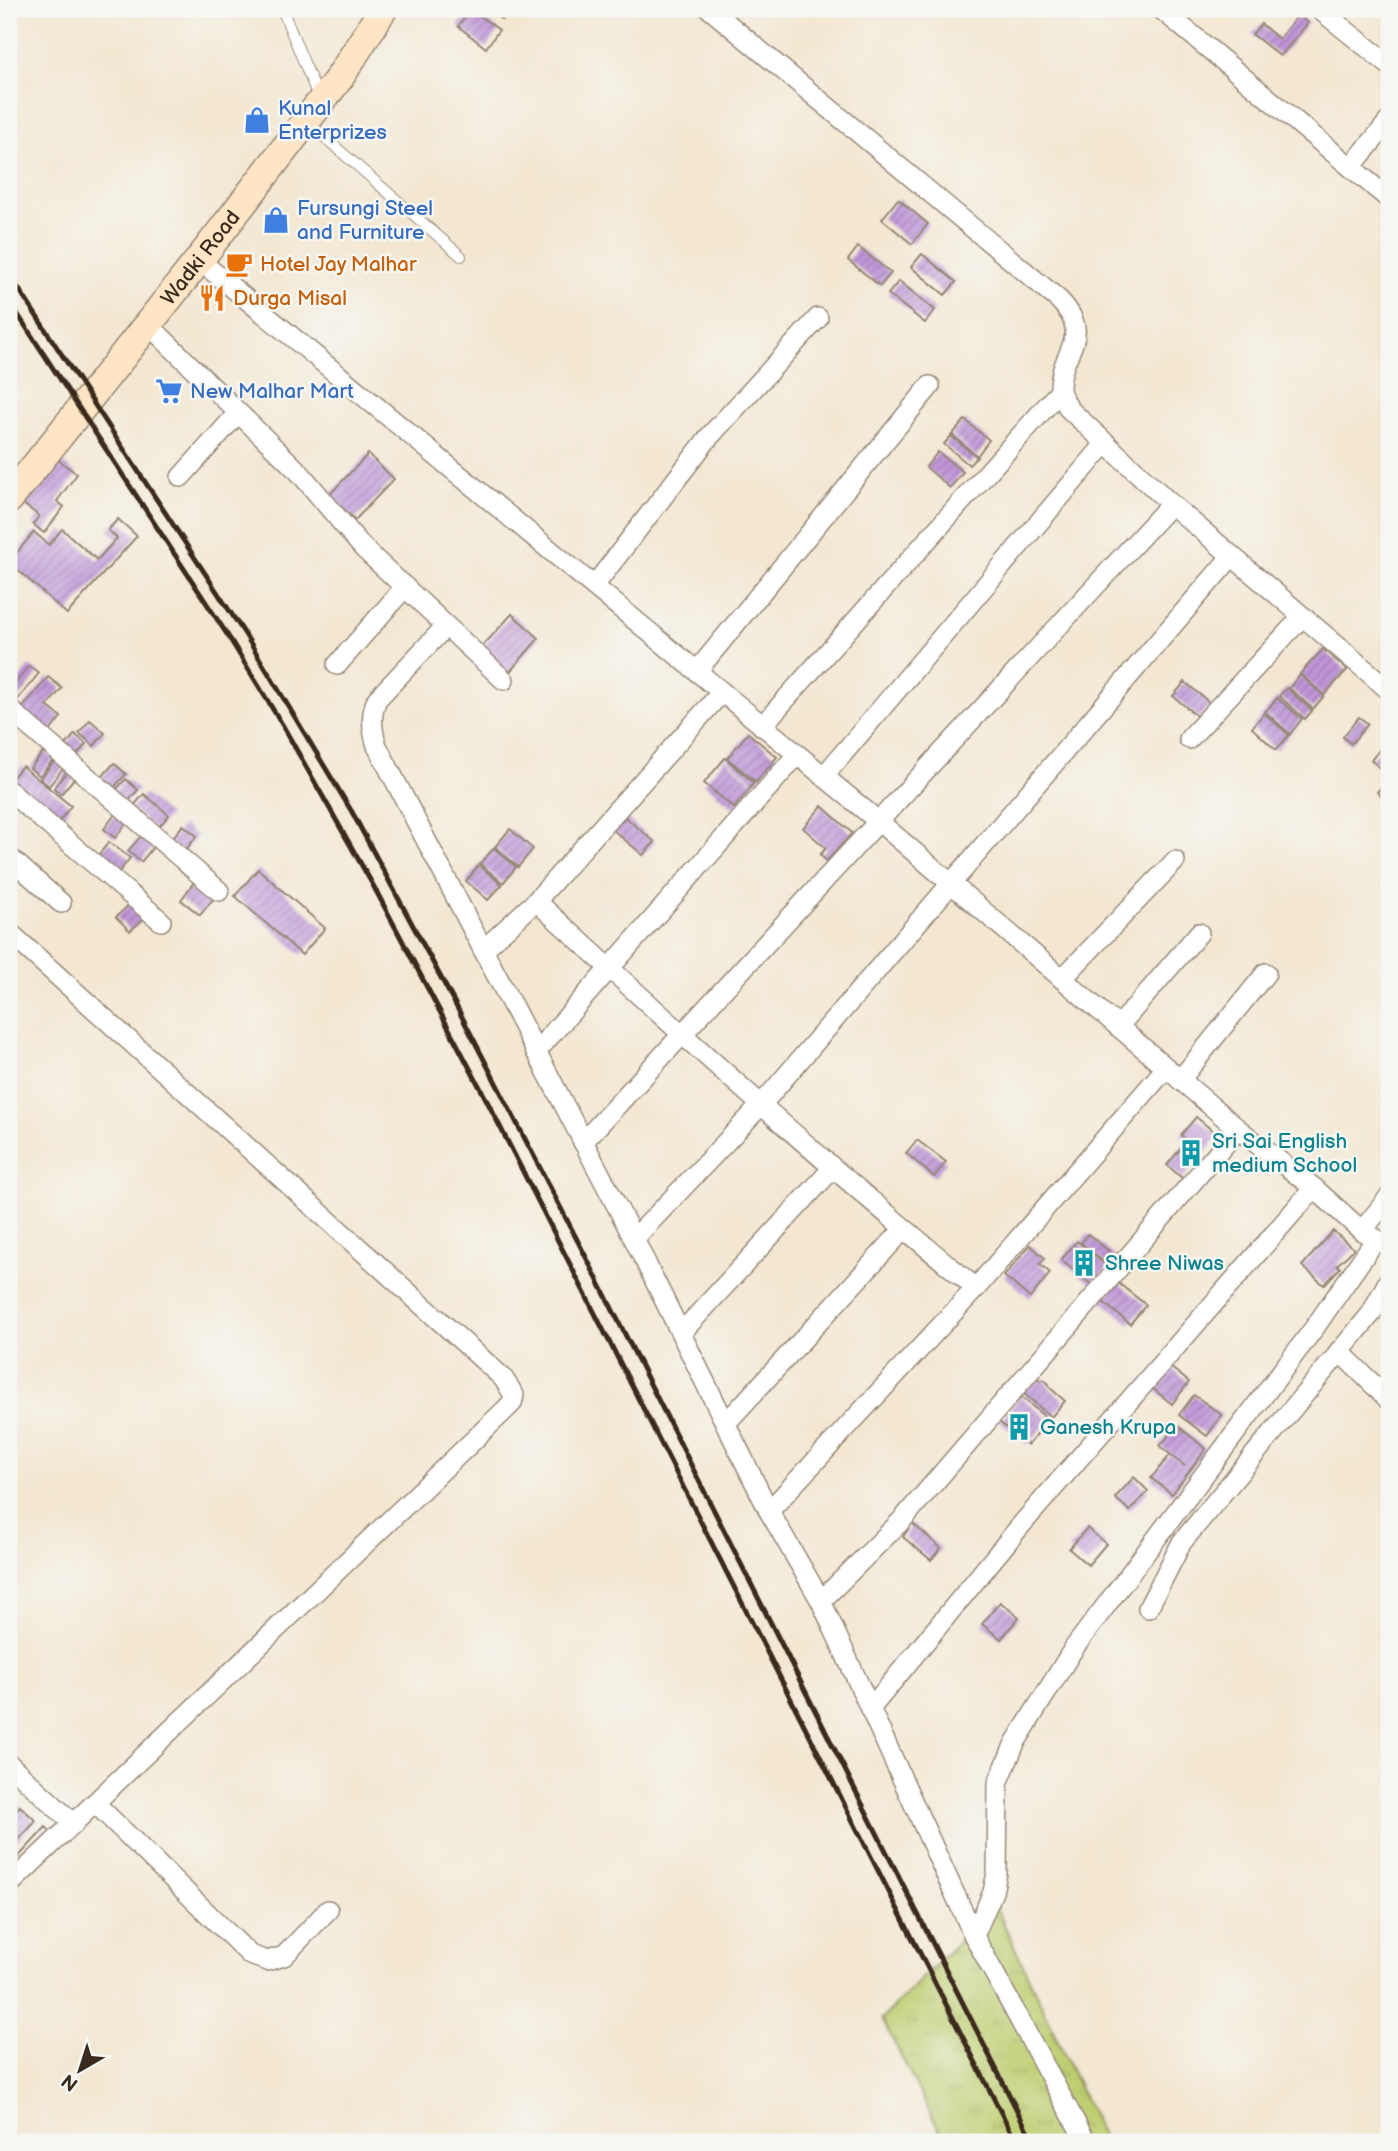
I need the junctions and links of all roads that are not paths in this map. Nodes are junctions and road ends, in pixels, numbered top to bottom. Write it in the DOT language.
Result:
graph roads {
  1 [pos="282,9"];
  2 [pos="383,9"];
  3 [pos="710,9"];
  4 [pos="1161,9"];
  5 [pos="1321,9"];
  6 [pos="1389,65"];
  7 [pos="314,112"];
  8 [pos="1389,121"];
  9 [pos="1351,167"];
  10 [pos="1389,199"];
  11 [pos="461,256"];
  12 [pos="199,260"];
  13 [pos="818,318"];
  14 [pos="148,324"];
  15 [pos="930,386"];
  16 [pos="1060,391"];
  17 [pos="238,412"];
  18 [pos="1105,443"];
  19 [pos="181,477"];
  20 [pos="9,499"];
  21 [pos="1171,504"];
  22 [pos="1231,556"];
  23 [pos="594,586"];
  24 [pos="405,587"];
  25 [pos="1302,617"];
  26 [pos="446,626"];
  27 [pos="337,665"];
  28 [pos="697,671"];
  29 [pos="504,680"];
  30 [pos="1389,690"];
  31 [pos="722,692"];
  32 [pos="9,709"];
  33 [pos="762,726"];
  34 [pos="1189,739"];
  35 [pos="797,755"];
  36 [pos="824,776"];
  37 [pos="9,791"];
  38 [pos="878,821"];
  39 [pos="9,857"];
  40 [pos="1175,861"];
  41 [pos="949,883"];
  42 [pos="219,891"];
  43 [pos="536,901"];
  44 [pos="61,903"];
  45 [pos="161,921"];
  46 [pos="9,932"];
  47 [pos="1199,933"];
  48 [pos="483,950"];
  49 [pos="610,969"];
  50 [pos="1266,972"];
  51 [pos="1062,979"];
  52 [pos="1118,1027"];
  53 [pos="682,1035"];
  54 [pos="536,1052"];
  55 [pos="1173,1074"];
  56 [pos="762,1104"];
  57 [pos="1238,1129"];
  58 [pos="583,1142"];
  59 [pos="833,1168"];
  60 [pos="1314,1188"];
  61 [pos="1389,1197"];
  62 [pos="904,1229"];
  63 [pos="634,1239"];
  64 [pos="1376,1239"];
  65 [pos="1389,1280"];
  66 [pos="976,1288"];
  67 [pos="682,1332"];
  68 [pos="1339,1351"];
  69 [pos="1389,1400"];
  70 [pos="726,1423"];
  71 [pos="769,1511"];
  72 [pos="821,1601"];
  73 [pos="1148,1608"];
  74 [pos="870,1709"];
  75 [pos="9,1764"];
  76 [pos="95,1803"];
  77 [pos="74,1824"];
  78 [pos="9,1885"];
  79 [pos="328,1910"];
  80 [pos="974,1936"];
  81 [pos="1086,2142"];
  1 -- 7 [label="lane"];
  2 -- 7 [label="street, Wadki Road"];
  3 -- 16 [label="street"];
  4 -- 9 [label="street"];
  5 -- 6 [label="street"];
  7 -- 11 [label="lane"];
  7 -- 12 [label="street, Wadki Road"];
  8 -- 9 [label="street"];
  9 -- 10 [label="street"];
  12 -- 14 [label="street, Wadki Road"];
  12 -- 23 [label="street"];
  13 -- 23 [label="street"];
  14 -- 17 [label="street"];
  14 -- 20 [label="street, Wadki Road"];
  15 -- 28 [label="street"];
  16 -- 18 [label="street"];
  16 -- 33 [label="street"];
  17 -- 19 [label="street"];
  17 -- 24 [label="street"];
  18 -- 21 [label="street"];
  18 -- 36 [label="street"];
  21 -- 22 [label="street"];
  21 -- 38 [label="street"];
  22 -- 25 [label="street"];
  22 -- 41 [label="street"];
  23 -- 28 [label="street"];
  24 -- 26 [label="street"];
  24 -- 27 [label="street"];
  25 -- 30 [label="street"];
  25 -- 34 [label="street"];
  26 -- 29 [label="street"];
  26 -- 48 [label="street"];
  28 -- 31 [label="street"];
  31 -- 33 [label="street"];
  31 -- 43 [label="street"];
  32 -- 42 [label="street"];
  33 -- 35 [label="street"];
  35 -- 36 [label="street"];
  35 -- 49 [label="street"];
  36 -- 38 [label="street"];
  37 -- 45 [label="street"];
  38 -- 41 [label="street"];
  38 -- 53 [label="street"];
  39 -- 44 [label="street"];
  40 -- 51 [label="street"];
  41 -- 51 [label="street"];
  41 -- 56 [label="street"];
  43 -- 48 [label="street"];
  43 -- 49 [label="street"];
  46 -- 76 [label="street"];
  47 -- 52 [label="street"];
  48 -- 54 [label="street"];
  49 -- 53 [label="street"];
  49 -- 54 [label="street"];
  50 -- 55 [label="street"];
  51 -- 52 [label="street"];
  52 -- 55 [label="street"];
  53 -- 56 [label="street"];
  53 -- 58 [label="street"];
  54 -- 58 [label="street"];
  55 -- 57 [label="street"];
  55 -- 66 [label="street"];
  56 -- 59 [label="street"];
  56 -- 63 [label="street"];
  57 -- 60 [label="street"];
  57 -- 72 [label="street"];
  58 -- 63 [label="street"];
  59 -- 62 [label="street"];
  59 -- 67 [label="street"];
  60 -- 64 [label="street"];
  60 -- 74 [label="street"];
  61 -- 64 [label="street"];
  62 -- 66 [label="street"];
  62 -- 70 [label="street"];
  63 -- 67 [label="street"];
  64 -- 80 [label="street"];
  65 -- 68 [label="street"];
  66 -- 71 [label="street"];
  67 -- 70 [label="street"];
  68 -- 69 [label="street"];
  68 -- 73 [label="street"];
  70 -- 71 [label="street"];
  71 -- 72 [label="street"];
  72 -- 74 [label="street"];
  74 -- 80 [label="street"];
  75 -- 77 [label="street"];
  76 -- 77 [label="street"];
  76 -- 79 [label="street"];
  77 -- 78 [label="street"];
  80 -- 81 [label="street"];
}
